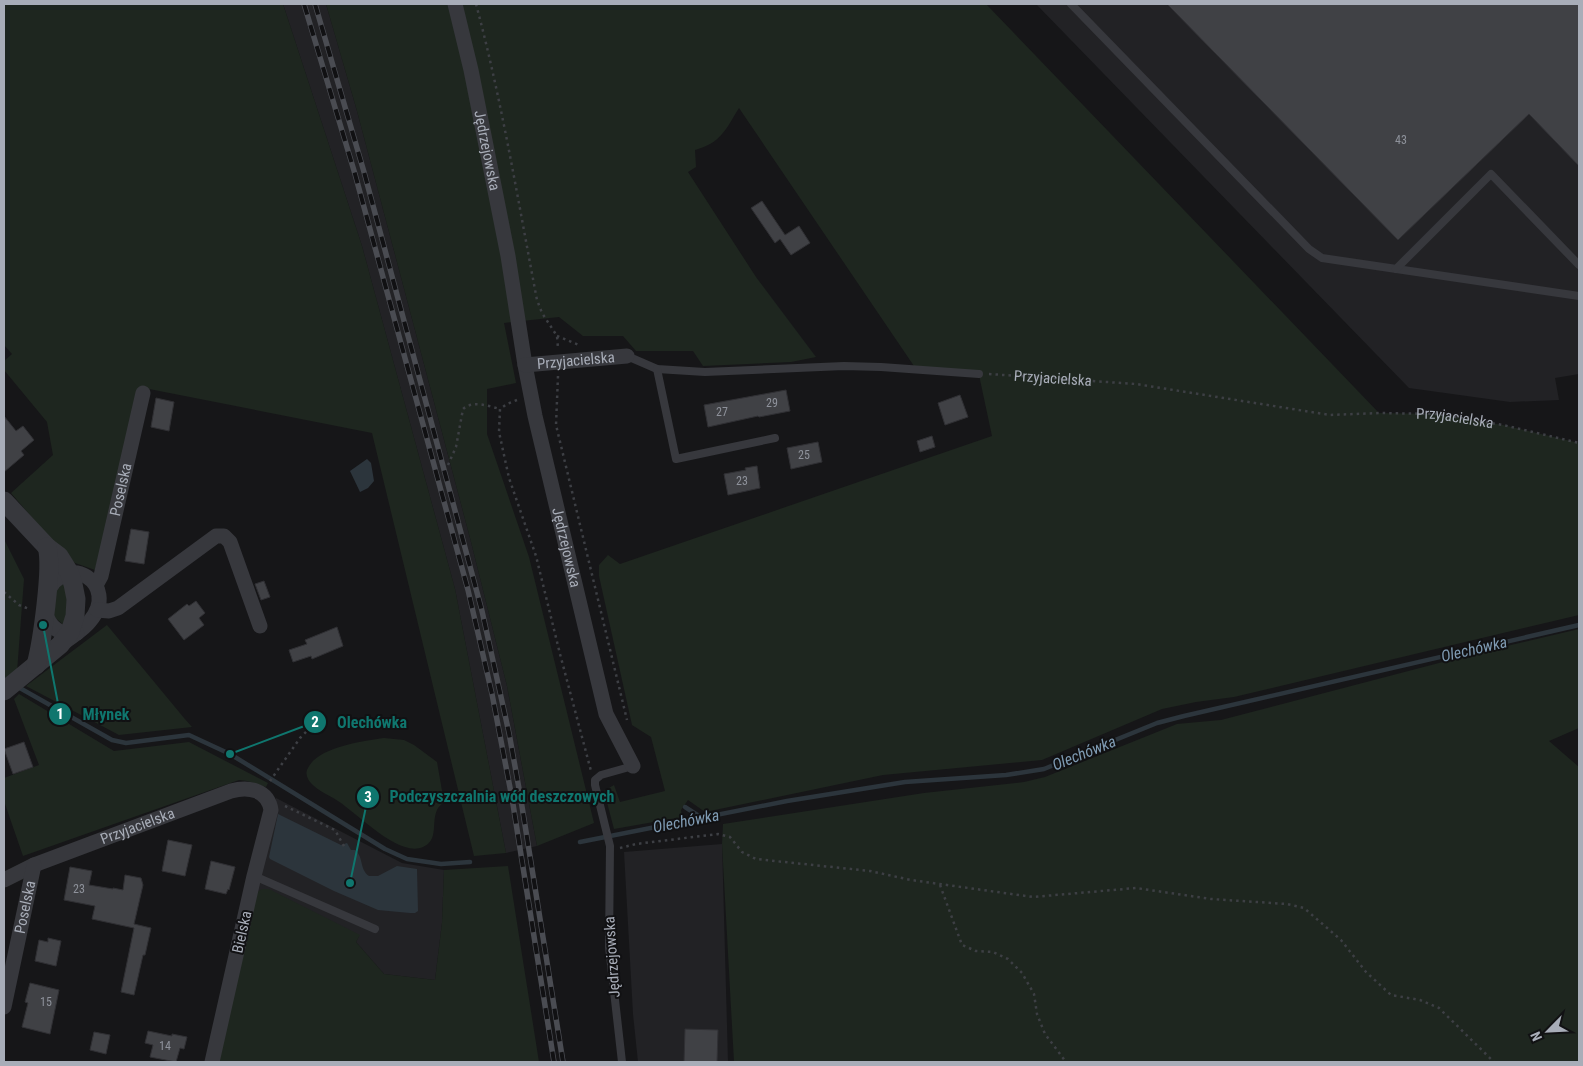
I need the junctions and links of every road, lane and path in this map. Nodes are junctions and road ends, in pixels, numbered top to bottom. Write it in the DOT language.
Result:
graph roads {
  1 [pos="455,4"];
  2 [pos="476,4"];
  3 [pos="1071,4"];
  4 [pos="1579,265"];
  5 [pos="1396,269"];
  6 [pos="1579,296"];
  7 [pos="627,356"];
  8 [pos="559,361"];
  9 [pos="525,365"];
  10 [pos="657,369"];
  11 [pos="979,374"];
  12 [pos="143,393"];
  13 [pos="530,394"];
  14 [pos="500,409"];
  15 [pos="776,438"];
  16 [pos="1579,443"];
  17 [pos="448,465"];
  18 [pos="4,501"];
  19 [pos="47,546"];
  20 [pos="69,572"];
  21 [pos="96,585"];
  22 [pos="4,592"];
  23 [pos="45,604"];
  24 [pos="98,610"];
  25 [pos="260,626"];
  26 [pos="68,637"];
  27 [pos="36,665"];
  28 [pos="4,691"];
  29 [pos="326,712"];
  30 [pos="627,722"];
  31 [pos="633,766"];
  32 [pos="277,768"];
  33 [pos="595,785"];
  34 [pos="269,802"];
  35 [pos="345,848"];
  36 [pos="610,850"];
  37 [pos="34,865"];
  38 [pos="254,876"];
  39 [pos="4,880"];
  40 [pos="939,884"];
  41 [pos="375,929"];
  42 [pos="4,1007"];
  43 [pos="212,1062"];
  44 [pos="622,1062"];
  45 [pos="1066,1062"];
  46 [pos="1494,1062"];
  1 -- 9 [label="street, Jędrzejowska"];
  2 -- 8 [label="path"];
  3 -- 5 [label="lane"];
  4 -- 5 [label="lane"];
  5 -- 6 [label="lane"];
  7 -- 8 [label="street, Przyjacielska"];
  7 -- 10 [label="lane, Przyjacielska"];
  8 -- 9 [label="street, Przyjacielska"];
  8 -- 30 [label="path"];
  9 -- 13 [label="street, Jędrzejowska"];
  10 -- 11 [label="lane, Przyjacielska"];
  10 -- 15 [label="lane"];
  11 -- 16 [label="path, Przyjacielska"];
  12 -- 21 [label="street, Poselska"];
  13 -- 14 [label="path"];
  13 -- 31 [label="street, Jędrzejowska"];
  14 -- 17 [label="path"];
  14 -- 33 [label="path"];
  18 -- 19 [label="street"];
  19 -- 20 [label="street"];
  19 -- 23 [label="street"];
  20 -- 21 [label="street"];
  20 -- 23 [label="street"];
  20 -- 26 [label="street"];
  21 -- 24 [label="street"];
  22 -- 23 [label="path"];
  23 -- 26 [label="street"];
  23 -- 27 [label="street"];
  24 -- 25 [label="street"];
  24 -- 26 [label="street"];
  26 -- 27 [label="street"];
  27 -- 28 [label="street"];
  29 -- 32 [label="path"];
  31 -- 33 [label="lane, Jędrzejowska"];
  33 -- 36 [label="lane, Jędrzejowska"];
  34 -- 35 [label="path"];
  34 -- 37 [label="street, Przyjacielska"];
  34 -- 38 [label="street, Bielska"];
  36 -- 40 [label="path"];
  36 -- 44 [label="lane, Jędrzejowska"];
  37 -- 39 [label="street, Przyjacielska"];
  37 -- 42 [label="street, Poselska"];
  38 -- 41 [label="lane"];
  38 -- 43 [label="street, Bielska"];
  40 -- 45 [label="path"];
  40 -- 46 [label="path"];
}
